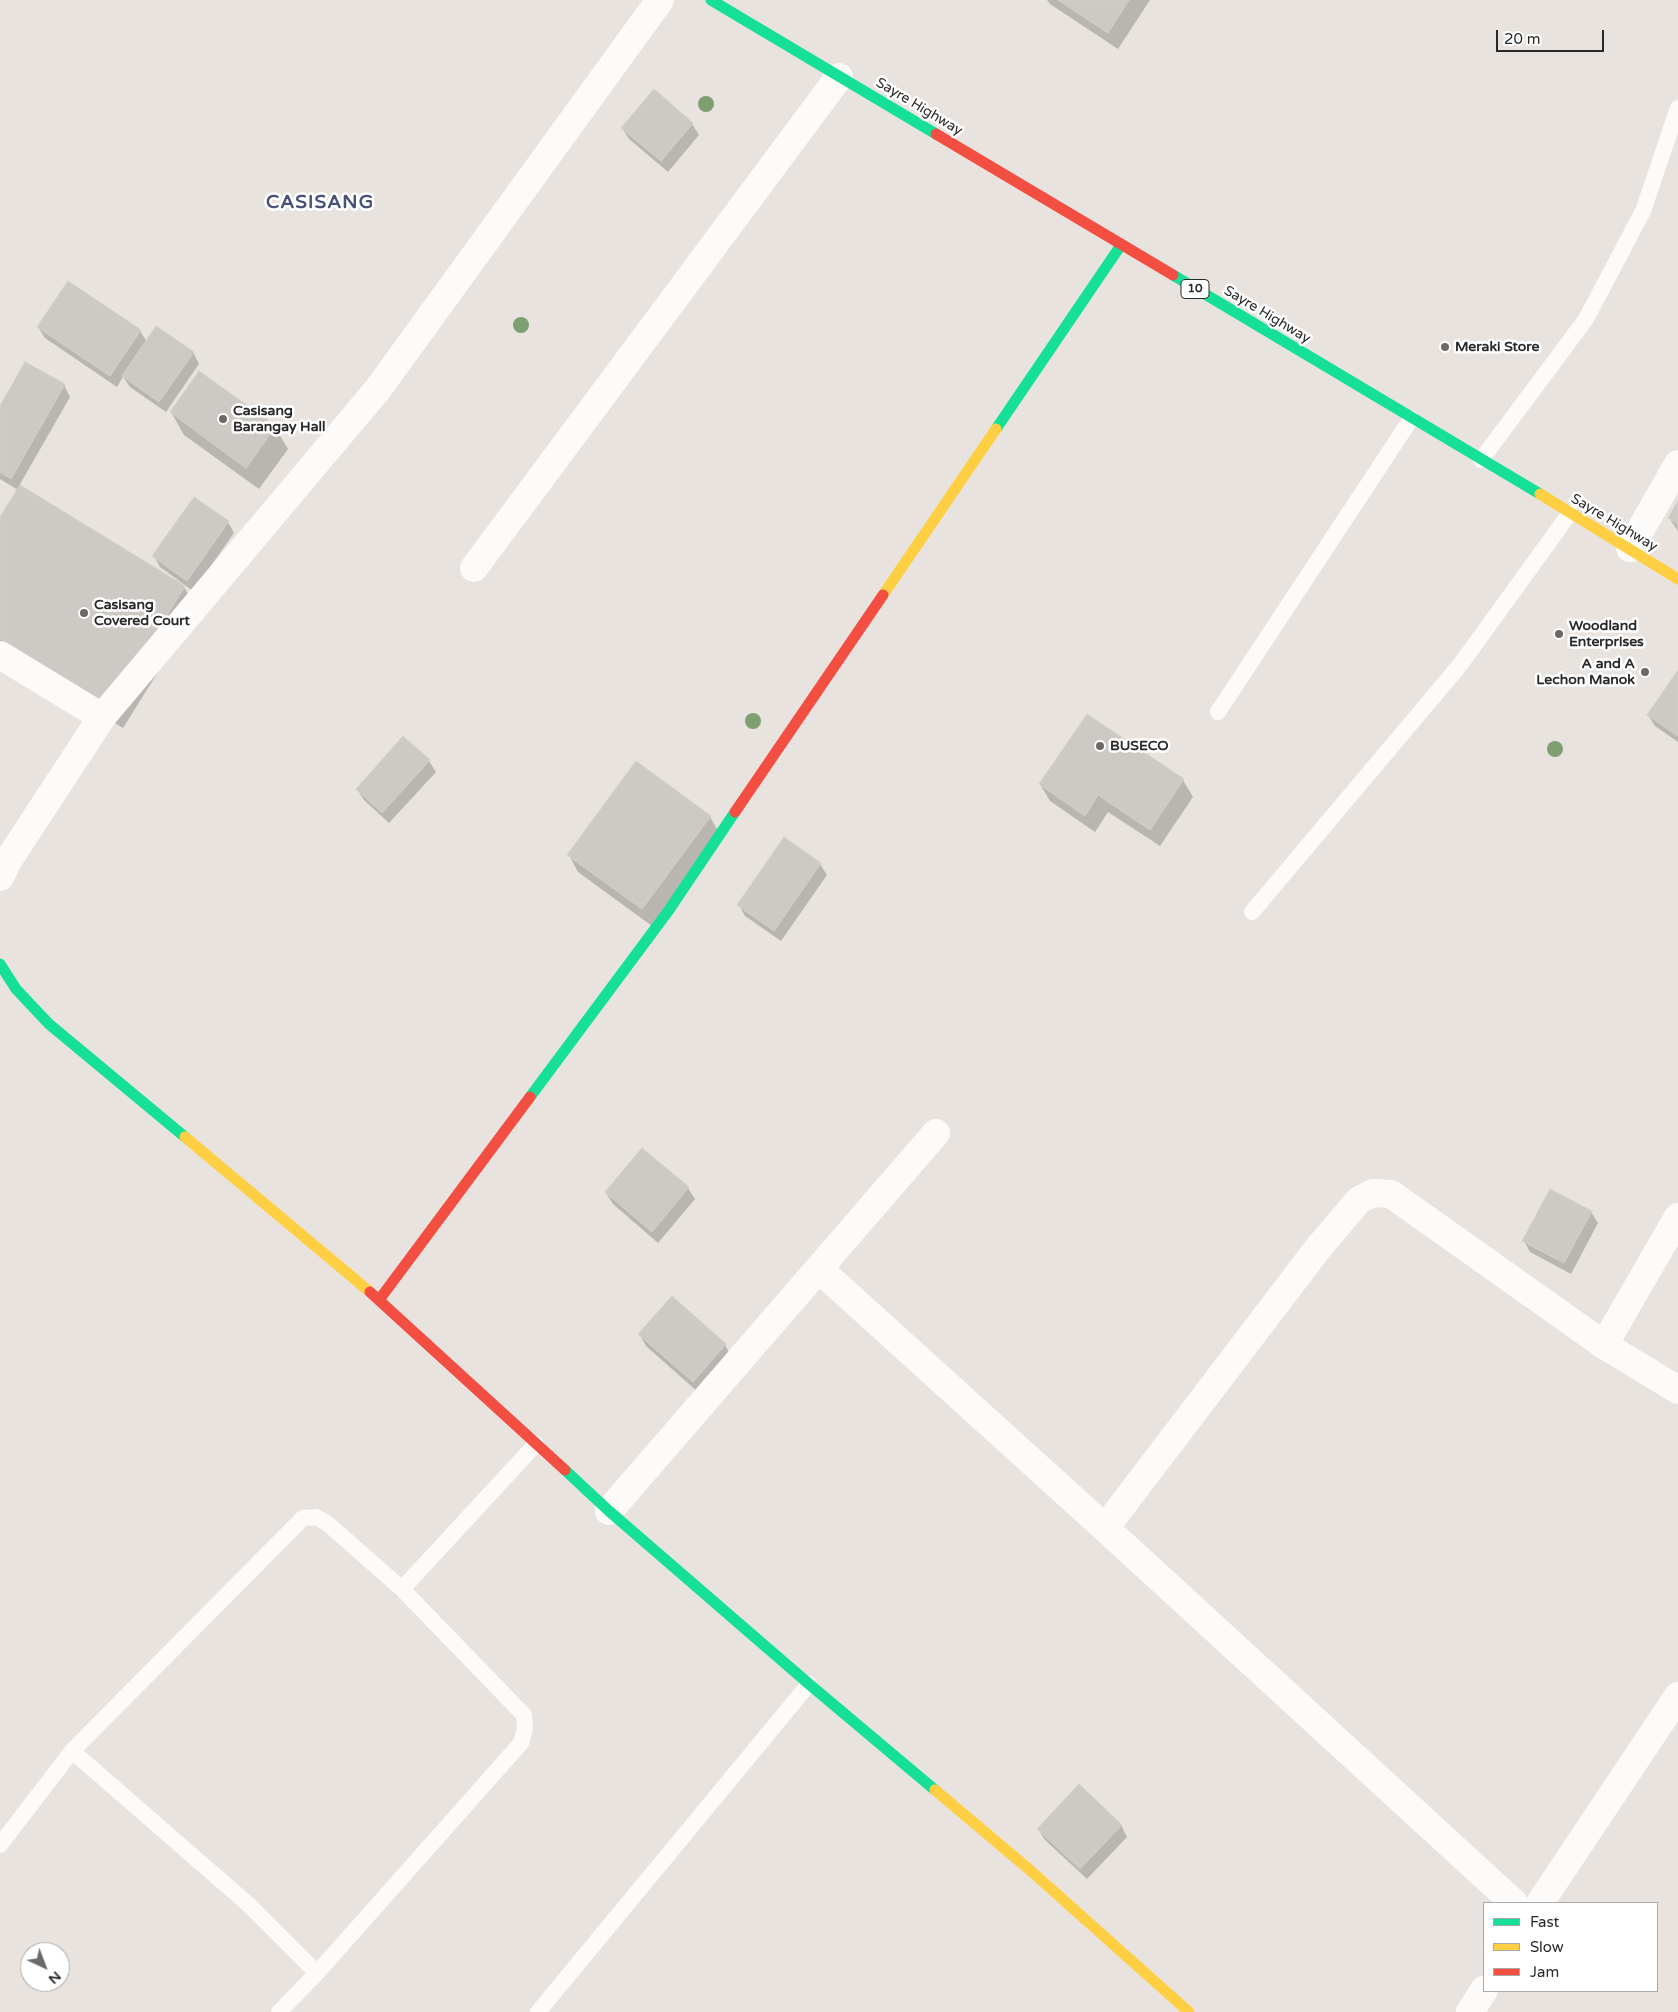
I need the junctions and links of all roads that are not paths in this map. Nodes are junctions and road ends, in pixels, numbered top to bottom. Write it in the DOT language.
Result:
graph roads {
  1 [pos="660,0"];
  2 [pos="711,0"];
  3 [pos="839,77"];
  4 [pos="1678,108"];
  5 [pos="1121,245"];
  6 [pos="1411,419"];
  7 [pos="1481,460"];
  8 [pos="1678,464"];
  9 [pos="1570,513"];
  10 [pos="1630,548"];
  11 [pos="474,568"];
  12 [pos="1678,579"];
  13 [pos="0,655"];
  14 [pos="1218,712"];
  15 [pos="102,717"];
  16 [pos="0,877"];
  17 [pos="1252,912"];
  18 [pos="0,964"];
  19 [pos="936,1133"];
  20 [pos="1678,1217"];
  21 [pos="819,1269"];
  22 [pos="379,1300"];
  23 [pos="1604,1345"];
  24 [pos="1678,1390"];
  25 [pos="536,1444"];
  26 [pos="609,1511"];
  27 [pos="1105,1528"];
  28 [pos="402,1589"];
  29 [pos="810,1684"];
  30 [pos="1678,1696"];
  31 [pos="72,1751"];
  32 [pos="0,1845"];
  33 [pos="1513,1902"];
  34 [pos="1541,1902"];
  35 [pos="317,1973"];
  36 [pos="1483,1992"];
  37 [pos="279,2012"];
  38 [pos="538,2012"];
  39 [pos="1189,2012"];
  40 [pos="1470,2012"];
  1 -- 15 [label="street"];
  2 -- 3 [label="main road, Sayre Highway / 10"];
  3 -- 5 [label="main road, Sayre Highway / 10"];
  3 -- 11 [label="street"];
  4 -- 7 [label="lane"];
  5 -- 6 [label="main road, Sayre Highway / 10"];
  5 -- 22 [label="main road"];
  6 -- 7 [label="main road, Sayre Highway / 10"];
  6 -- 14 [label="lane"];
  7 -- 9 [label="main road, Sayre Highway / 10"];
  8 -- 10 [label="street"];
  9 -- 10 [label="main road, Sayre Highway / 10"];
  9 -- 17 [label="lane"];
  10 -- 12 [label="main road, Sayre Highway / 10"];
  13 -- 15 [label="street"];
  15 -- 16 [label="street"];
  18 -- 22 [label="main road"];
  19 -- 21 [label="street"];
  20 -- 23 [label="street"];
  21 -- 26 [label="street"];
  21 -- 27 [label="street"];
  22 -- 25 [label="main road"];
  23 -- 24 [label="street"];
  23 -- 27 [label="street"];
  25 -- 26 [label="main road"];
  25 -- 28 [label="lane"];
  26 -- 29 [label="main road"];
  27 -- 33 [label="street"];
  28 -- 31 [label="lane"];
  28 -- 35 [label="lane"];
  29 -- 38 [label="lane"];
  29 -- 39 [label="main road"];
  30 -- 34 [label="street"];
  31 -- 32 [label="lane"];
  31 -- 35 [label="lane"];
  35 -- 37 [label="lane"];
  36 -- 40 [label="street"];
}
